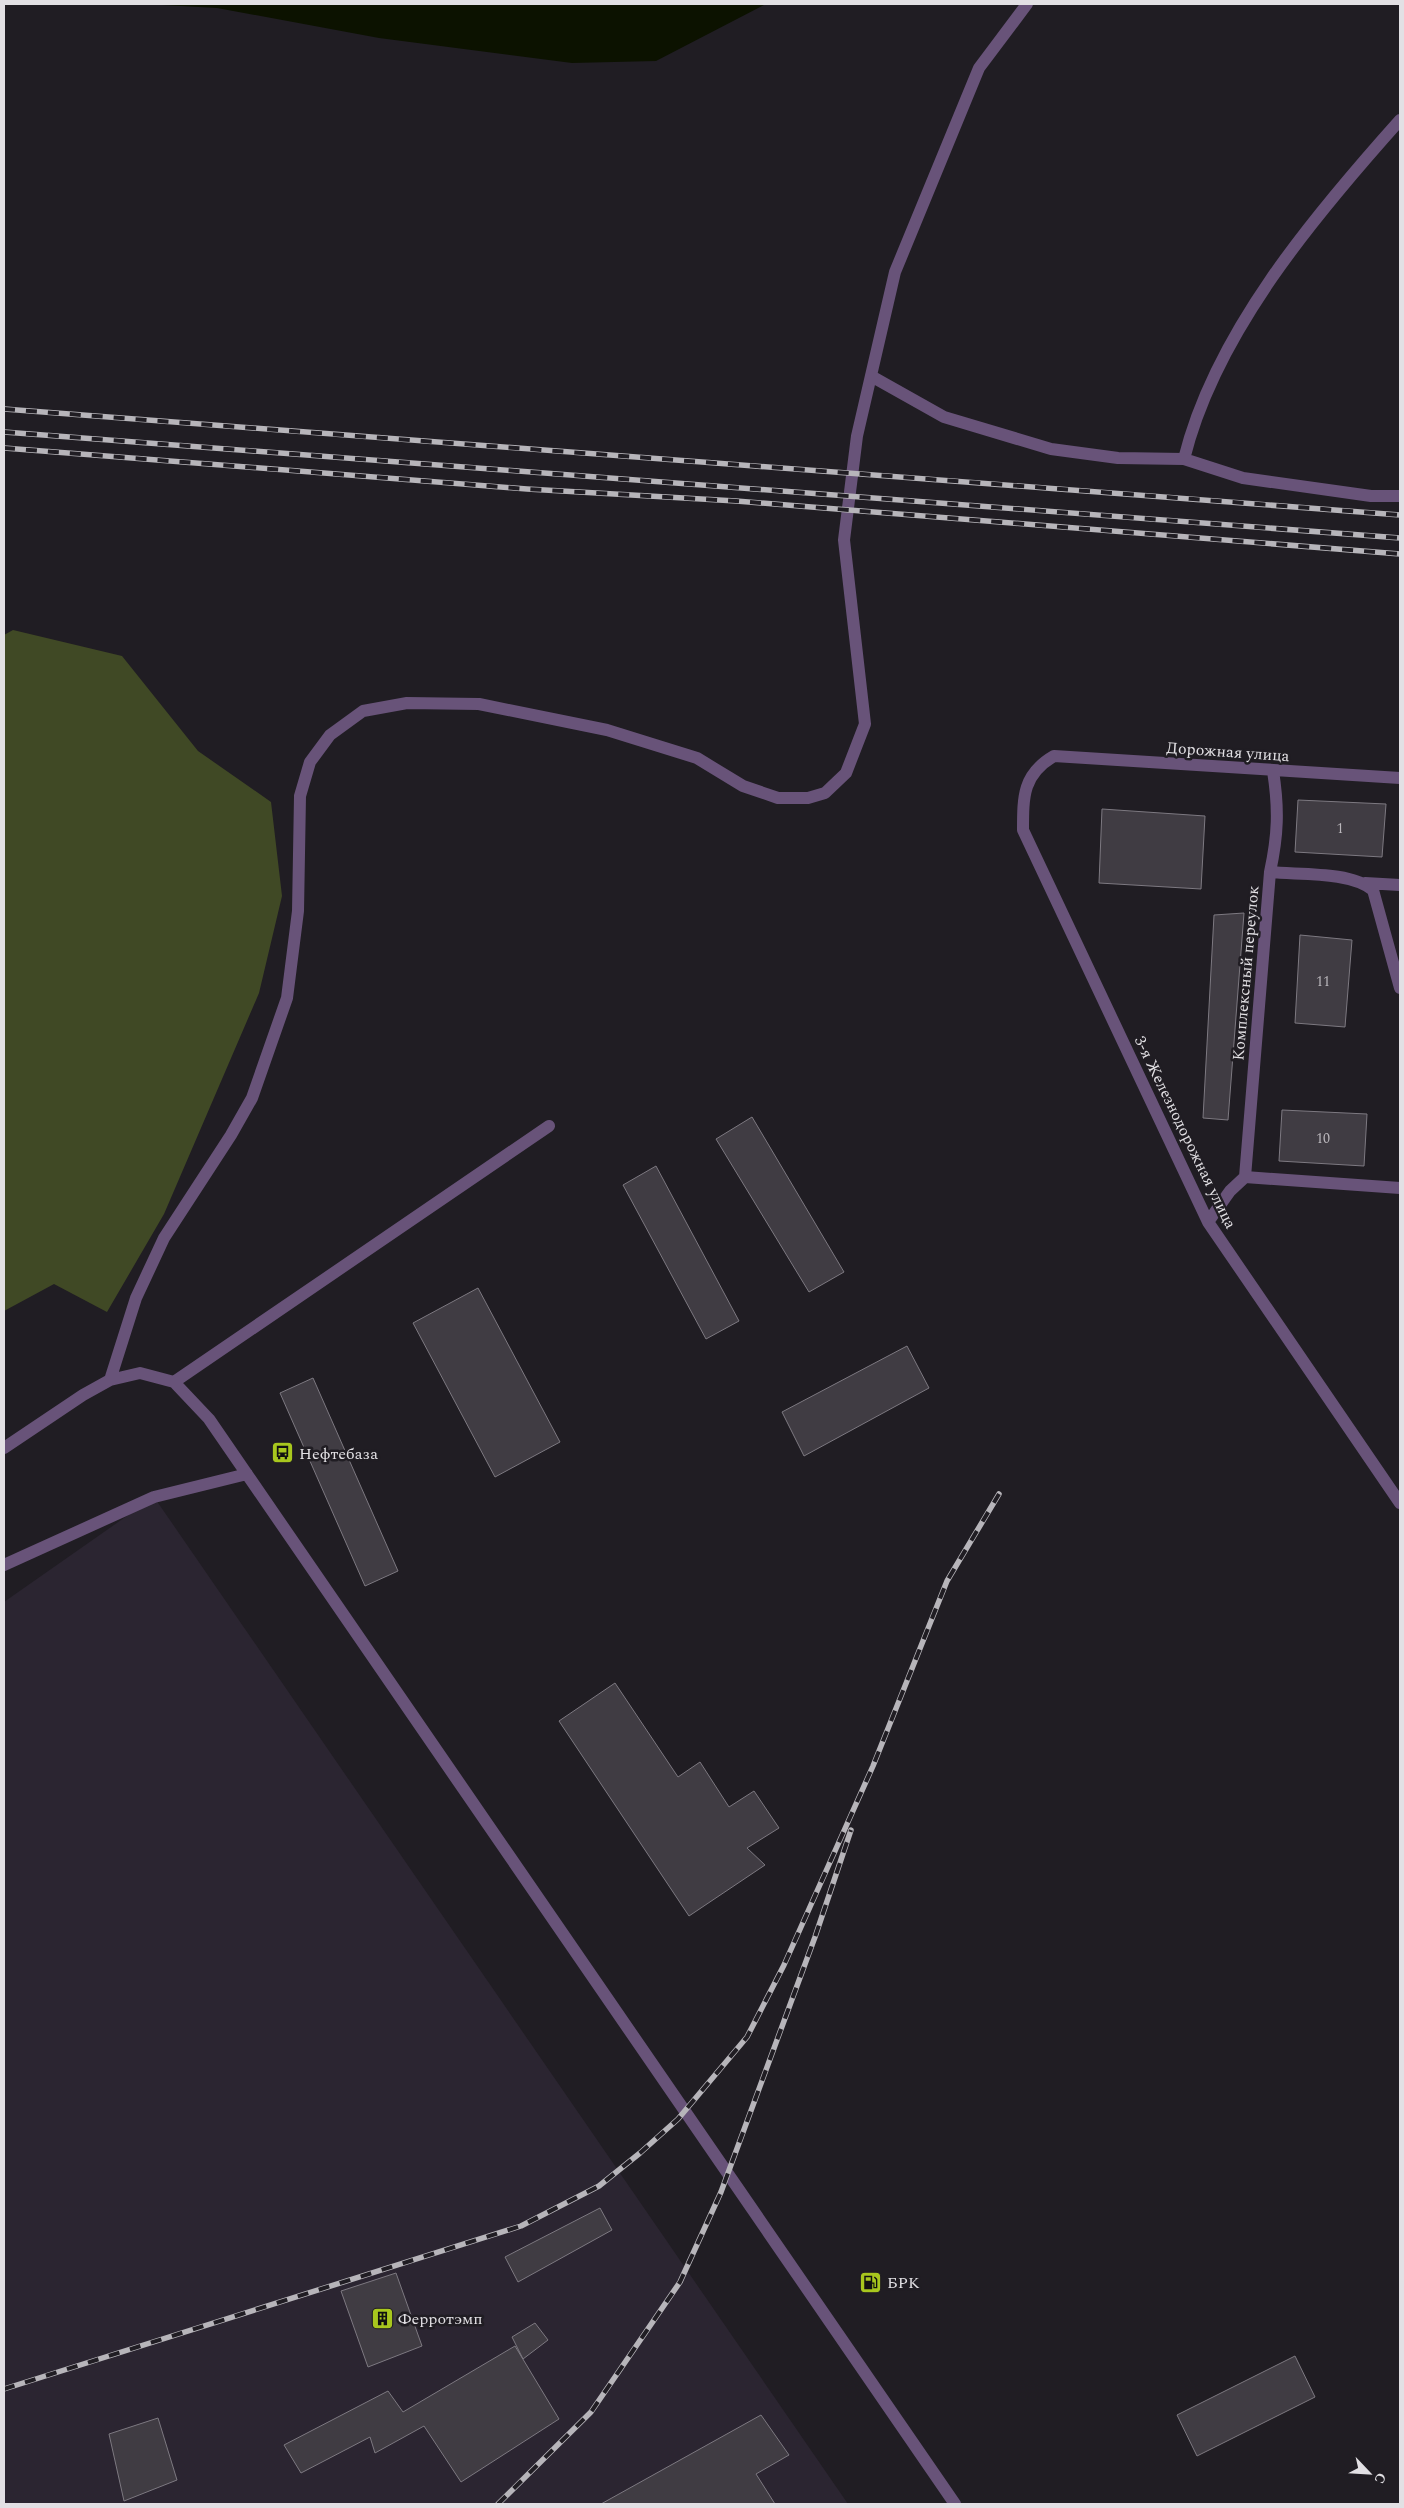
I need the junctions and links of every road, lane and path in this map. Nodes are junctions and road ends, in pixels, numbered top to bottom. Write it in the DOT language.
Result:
graph roads {
  1 [pos="1027,4"];
  2 [pos="1400,120"];
  3 [pos="871,376"];
  4 [pos="1184,459"];
  5 [pos="1400,496"];
  6 [pos="1054,756"];
  7 [pos="1274,771"];
  8 [pos="1400,778"];
  9 [pos="1270,872"];
  10 [pos="1364,883"];
  11 [pos="1400,884"];
  12 [pos="1400,988"];
  13 [pos="549,1126"];
  14 [pos="1245,1178"];
  15 [pos="1400,1188"];
  16 [pos="1208,1222"];
  17 [pos="110,1380"];
  18 [pos="174,1382"];
  19 [pos="4,1448"];
  20 [pos="247,1474"];
  21 [pos="1400,1503"];
  22 [pos="4,1565"];
  23 [pos="955,2504"];
  1 -- 3 [label="street"];
  2 -- 4 [label="street"];
  3 -- 4 [label="street"];
  3 -- 17 [label="street"];
  4 -- 5 [label="street"];
  6 -- 7 [label="street, Дорожная улица"];
  6 -- 16 [label="street, 3-я Железнодорожная улица"];
  7 -- 8 [label="street, Дорожная улица"];
  7 -- 9 [label="street, Комплексный переулок"];
  9 -- 10 [label="street"];
  9 -- 14 [label="street, Комплексный переулок"];
  10 -- 11 [label="street"];
  10 -- 12 [label="street"];
  13 -- 18 [label="street"];
  14 -- 15 [label="street"];
  14 -- 16 [label="street"];
  16 -- 21 [label="street, 3-я Железнодорожная улица"];
  17 -- 18 [label="street"];
  17 -- 19 [label="street"];
  18 -- 20 [label="street"];
  20 -- 22 [label="street"];
  20 -- 23 [label="street"];
}
